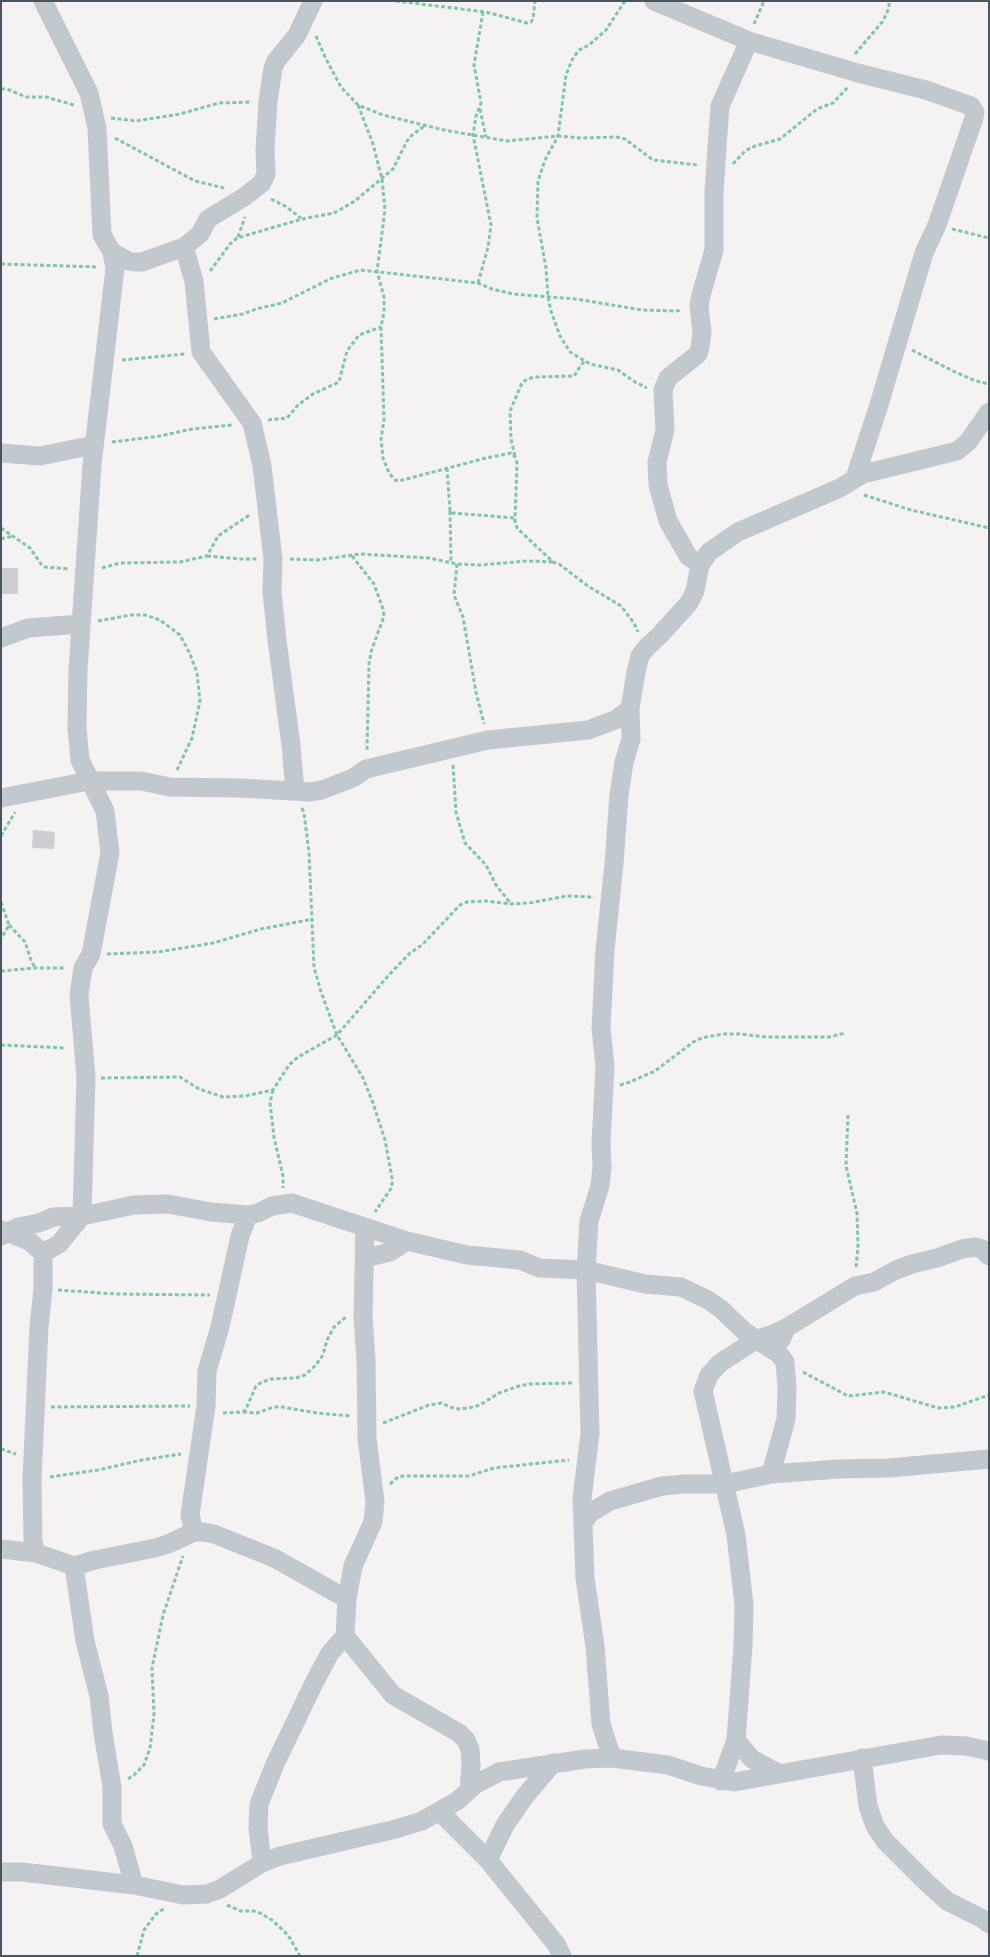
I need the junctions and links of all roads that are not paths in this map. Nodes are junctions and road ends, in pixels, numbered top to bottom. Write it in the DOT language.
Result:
graph roads {
  1 [pos="43,1"];
  2 [pos="654,1"];
  3 [pos="310,8"];
  4 [pos="749,42"];
  5 [pos="184,247"];
  6 [pos="114,260"];
  7 [pos="989,412"];
  8 [pos="94,445"];
  9 [pos="1,453"];
  10 [pos="847,483"];
  11 [pos="700,566"];
  12 [pos="81,624"];
  13 [pos="1,638"];
  14 [pos="630,709"];
  15 [pos="89,781"];
  16 [pos="295,791"];
  17 [pos="1,798"];
  18 [pos="248,1215"];
  19 [pos="82,1216"];
  20 [pos="365,1228"];
  21 [pos="3,1233"];
  22 [pos="407,1241"];
  23 [pos="43,1253"];
  24 [pos="989,1256"];
  25 [pos="364,1258"];
  26 [pos="586,1270"];
  27 [pos="786,1328"];
  28 [pos="757,1340"];
  29 [pos="782,1358"];
  30 [pos="989,1459"];
  31 [pos="770,1474"];
  32 [pos="725,1484"];
  33 [pos="583,1523"];
  34 [pos="190,1534"];
  35 [pos="1,1549"];
  36 [pos="36,1553"];
  37 [pos="74,1566"];
  38 [pos="347,1599"];
  39 [pos="345,1636"];
  40 [pos="601,1724"];
  41 [pos="736,1740"];
  42 [pos="989,1743"];
  43 [pos="966,1746"];
  44 [pos="989,1751"];
  45 [pos="612,1758"];
  46 [pos="862,1758"];
  47 [pos="585,1759"];
  48 [pos="553,1763"];
  49 [pos="780,1774"];
  50 [pos="721,1781"];
  51 [pos="469,1790"];
  52 [pos="440,1812"];
  53 [pos="488,1860"];
  54 [pos="262,1864"];
  55 [pos="1,1872"];
  56 [pos="134,1885"];
  57 [pos="989,1924"];
  58 [pos="562,1956"];
  1 -- 6 [label="street"];
  2 -- 4 [label="street"];
  3 -- 5 [label="street"];
  4 -- 10 [label="street"];
  4 -- 11 [label="street"];
  5 -- 6 [label="street"];
  5 -- 16 [label="street"];
  6 -- 8 [label="street"];
  7 -- 10 [label="street"];
  8 -- 9 [label="street"];
  8 -- 12 [label="street"];
  10 -- 11 [label="street"];
  11 -- 14 [label="street"];
  12 -- 13 [label="street"];
  12 -- 15 [label="street"];
  14 -- 16 [label="street"];
  14 -- 26 [label="street"];
  15 -- 16 [label="street"];
  15 -- 17 [label="street"];
  15 -- 19 [label="street"];
  18 -- 19 [label="street"];
  18 -- 20 [label="street"];
  18 -- 34 [label="street"];
  19 -- 21 [label="street"];
  19 -- 23 [label="street"];
  20 -- 22 [label="street"];
  20 -- 25 [label="street"];
  21 -- 23 [label="street"];
  22 -- 25 [label="street"];
  22 -- 26 [label="street"];
  23 -- 36 [label="street"];
  24 -- 27 [label="street"];
  25 -- 38 [label="street"];
  26 -- 28 [label="street"];
  26 -- 33 [label="street"];
  27 -- 28 [label="street"];
  27 -- 29 [label="street"];
  28 -- 29 [label="street"];
  28 -- 32 [label="street"];
  29 -- 31 [label="street"];
  30 -- 31 [label="street"];
  31 -- 32 [label="street"];
  32 -- 33 [label="street"];
  32 -- 41 [label="street"];
  33 -- 40 [label="street"];
  34 -- 37 [label="street"];
  34 -- 38 [label="street"];
  35 -- 36 [label="street"];
  36 -- 37 [label="street"];
  37 -- 56 [label="street"];
  38 -- 39 [label="street"];
  39 -- 51 [label="street"];
  39 -- 54 [label="street"];
  40 -- 45 [label="street"];
  40 -- 47 [label="street"];
  41 -- 49 [label="street"];
  41 -- 50 [label="street"];
  42 -- 43 [label="street"];
  43 -- 44 [label="street"];
  43 -- 46 [label="street"];
  45 -- 47 [label="street"];
  45 -- 50 [label="street"];
  46 -- 49 [label="street"];
  46 -- 57 [label="street"];
  47 -- 48 [label="street"];
  48 -- 51 [label="street"];
  48 -- 53 [label="street"];
  49 -- 50 [label="street"];
  51 -- 52 [label="street"];
  52 -- 53 [label="street"];
  52 -- 54 [label="street"];
  53 -- 58 [label="street"];
  54 -- 56 [label="street"];
  55 -- 56 [label="street"];
}
